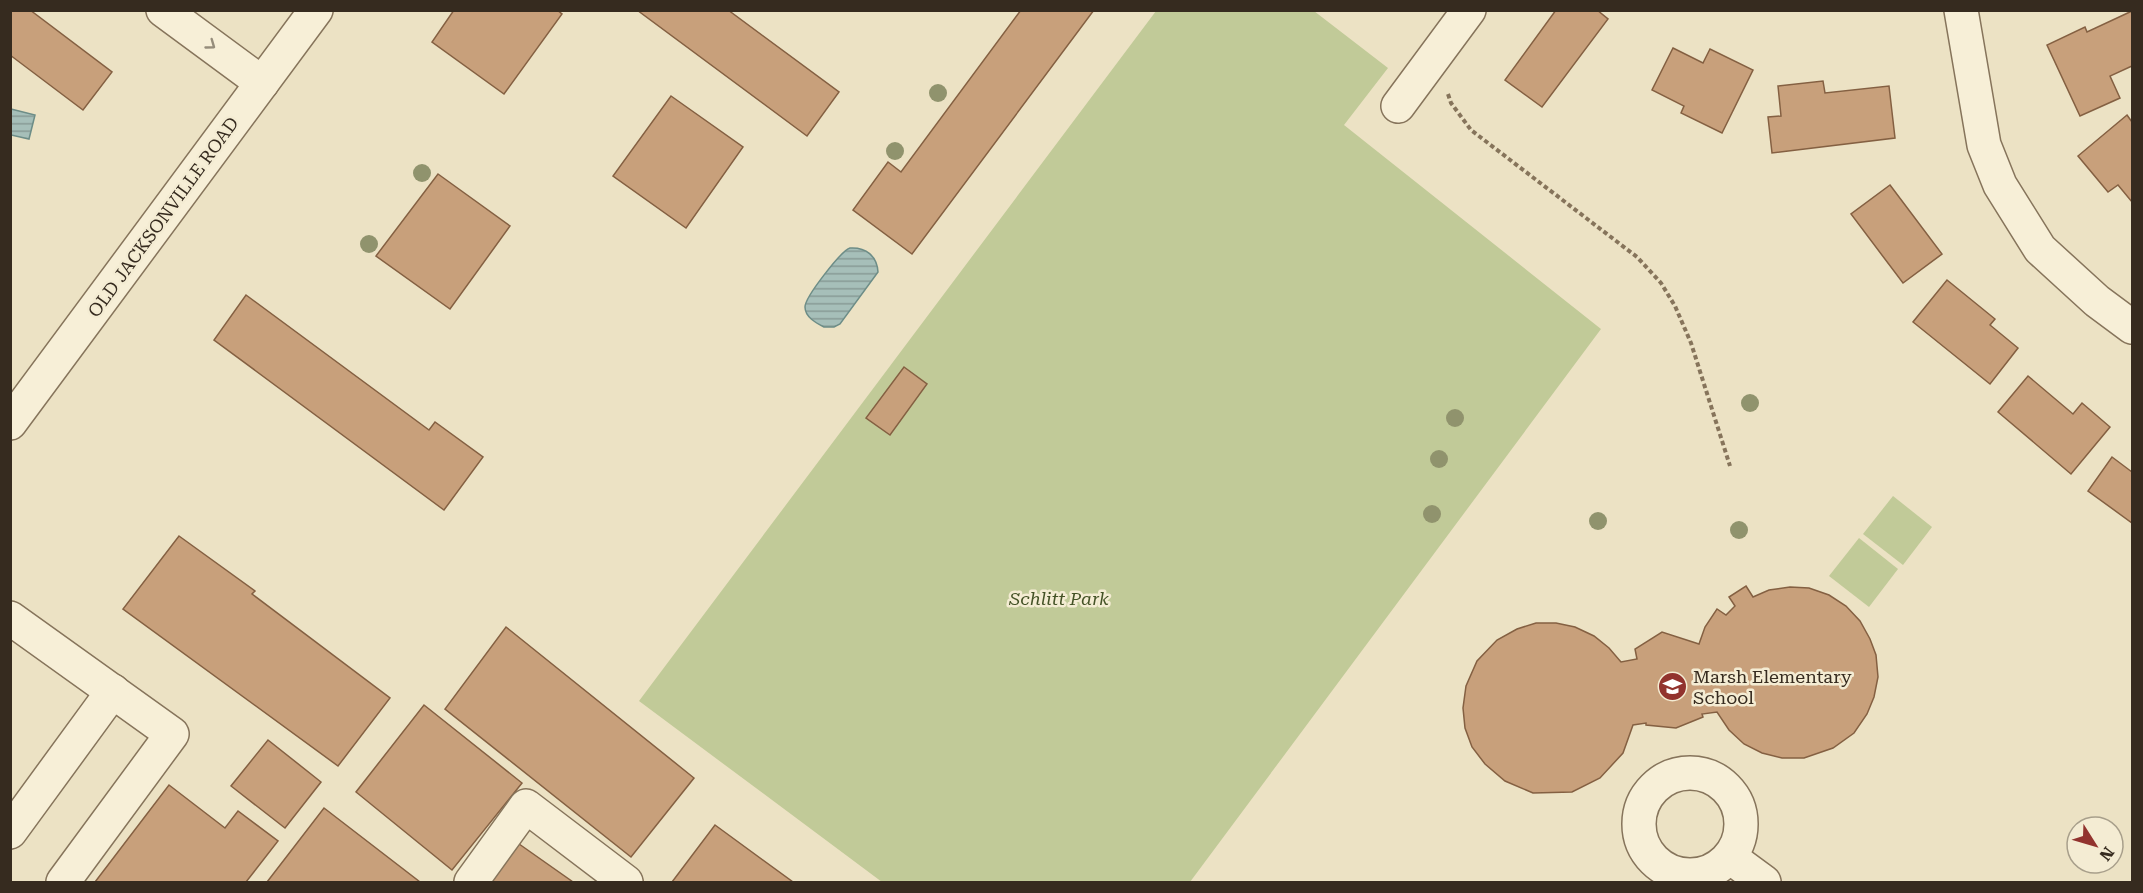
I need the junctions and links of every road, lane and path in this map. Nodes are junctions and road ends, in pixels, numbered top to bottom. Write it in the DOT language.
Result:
graph roads {
  1 [pos="163,10"];
  2 [pos="1469,10"];
  3 [pos="1961,10"];
  4 [pos="301,16"];
  5 [pos="262,83"];
  6 [pos="1448,93"];
  7 [pos="1398,106"];
  8 [pos="2133,327"];
  9 [pos="10,423"];
  10 [pos="1730,466"];
  11 [pos="14,628"];
  12 [pos="113,691"];
  13 [pos="10,832"];
  14 [pos="1730,857"];
  15 [pos="63,882"];
  16 [pos="471,882"];
  17 [pos="626,882"];
  18 [pos="1764,882"];
  1 -- 5 [label="street, one-way"];
  2 -- 7 [label="street"];
  3 -- 8 [label="street"];
  4 -- 5 [label="street, OLD JACKSONVILLE ROAD"];
  5 -- 9 [label="street, OLD JACKSONVILLE ROAD"];
  6 -- 10 [label="path"];
  11 -- 12 [label="street"];
  12 -- 13 [label="street"];
  12 -- 15 [label="street"];
  14 -- 18 [label="street"];
  16 -- 17 [label="street"];
}
